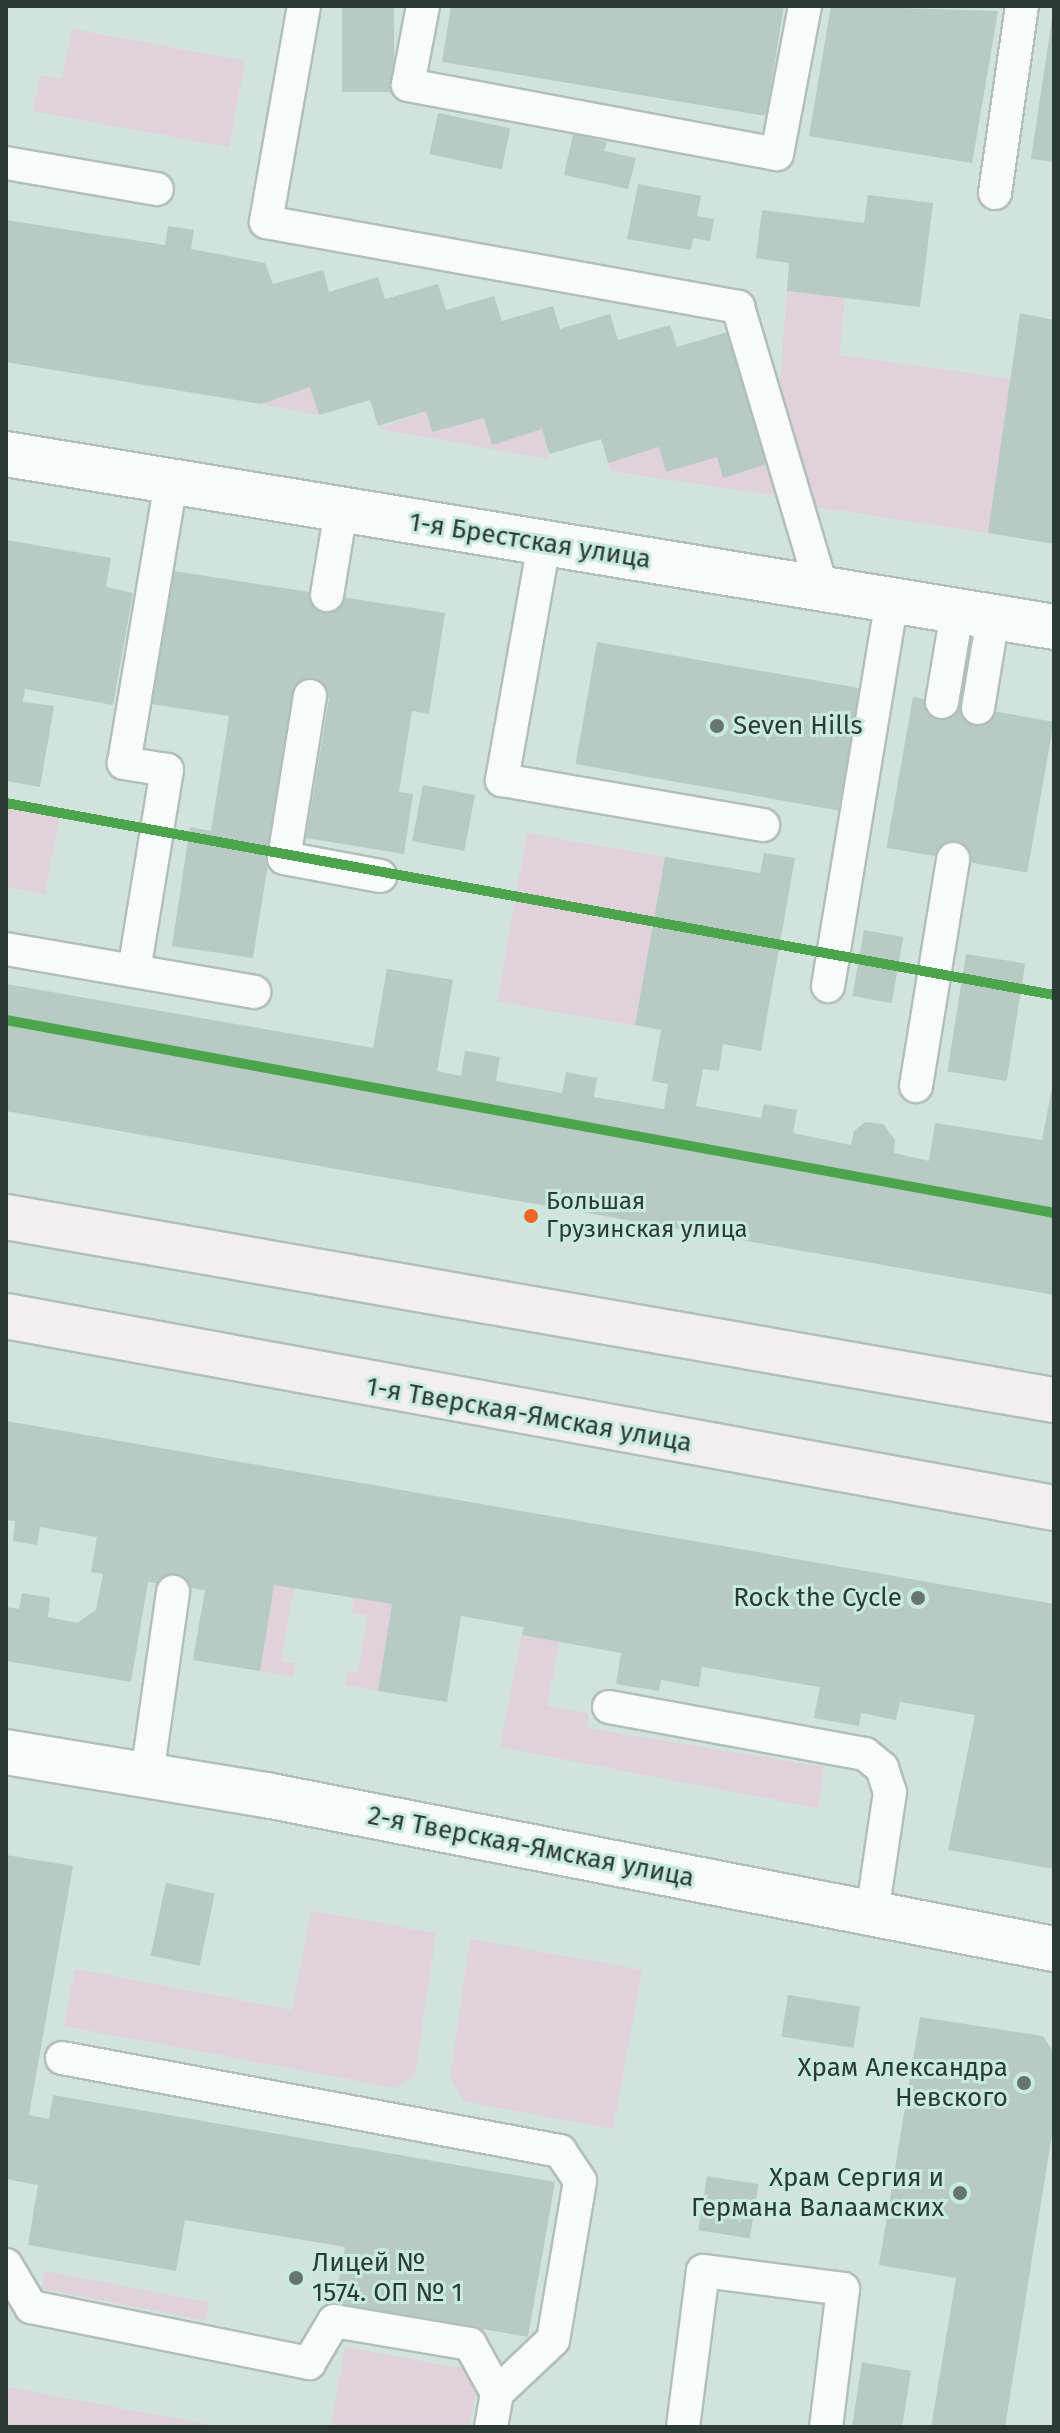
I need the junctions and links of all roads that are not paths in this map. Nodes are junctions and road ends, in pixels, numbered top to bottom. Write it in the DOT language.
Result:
graph roads {
  1 [pos="304,6"];
  2 [pos="423,6"];
  3 [pos="805,6"];
  4 [pos="1022,6"];
  5 [pos="6,163"];
  6 [pos="157,189"];
  7 [pos="995,193"];
  8 [pos="6,454"];
  9 [pos="171,482"];
  10 [pos="341,510"];
  11 [pos="544,544"];
  12 [pos="822,589"];
  13 [pos="327,595"];
  14 [pos="892,600"];
  15 [pos="975,614"];
  16 [pos="1054,627"];
  17 [pos="310,696"];
  18 [pos="942,702"];
  19 [pos="978,708"];
  20 [pos="763,825"];
  21 [pos="953,859"];
  22 [pos="380,876"];
  23 [pos="6,949"];
  24 [pos="134,971"];
  25 [pos="828,986"];
  26 [pos="254,992"];
  27 [pos="916,1086"];
  28 [pos="6,1217"];
  29 [pos="6,1316"];
  30 [pos="1054,1400"];
  31 [pos="1054,1508"];
  32 [pos="173,1592"];
  33 [pos="609,1707"];
  34 [pos="6,1752"];
  35 [pos="147,1775"];
  36 [pos="872,1914"];
  37 [pos="1054,1949"];
  38 [pos="62,2058"];
  39 [pos="6,2265"];
  40 [pos="497,2393"];
  41 [pos="491,2427"];
  42 [pos="683,2427"];
  43 [pos="826,2427"];
  1 -- 12 [label="lane"];
  2 -- 3 [label="lane"];
  4 -- 7 [label="lane"];
  5 -- 6 [label="lane"];
  8 -- 9 [label="street, 1-я Брестская улица"];
  9 -- 10 [label="street, 1-я Брестская улица"];
  9 -- 24 [label="lane"];
  10 -- 11 [label="street, 1-я Брестская улица"];
  10 -- 13 [label="lane"];
  11 -- 12 [label="street, 1-я Брестская улица"];
  11 -- 20 [label="lane"];
  12 -- 14 [label="street, 1-я Брестская улица"];
  14 -- 15 [label="street, 1-я Брестская улица"];
  14 -- 25 [label="lane"];
  15 -- 16 [label="street, 1-я Брестская улица"];
  15 -- 18 [label="lane"];
  15 -- 19 [label="lane"];
  17 -- 22 [label="lane"];
  21 -- 27 [label="lane"];
  23 -- 24 [label="lane"];
  24 -- 26 [label="lane"];
  28 -- 30 [label="main road"];
  29 -- 31 [label="main road, 1-я Тверская-Ямская улица"];
  32 -- 35 [label="lane"];
  33 -- 36 [label="lane"];
  34 -- 35 [label="street, 2-я Тверская-Ямская улица"];
  35 -- 36 [label="street, 2-я Тверская-Ямская улица"];
  36 -- 37 [label="street, 2-я Тверская-Ямская улица"];
  38 -- 40 [label="lane"];
  39 -- 40 [label="lane"];
  40 -- 41 [label="lane"];
  42 -- 43 [label="lane"];
}
